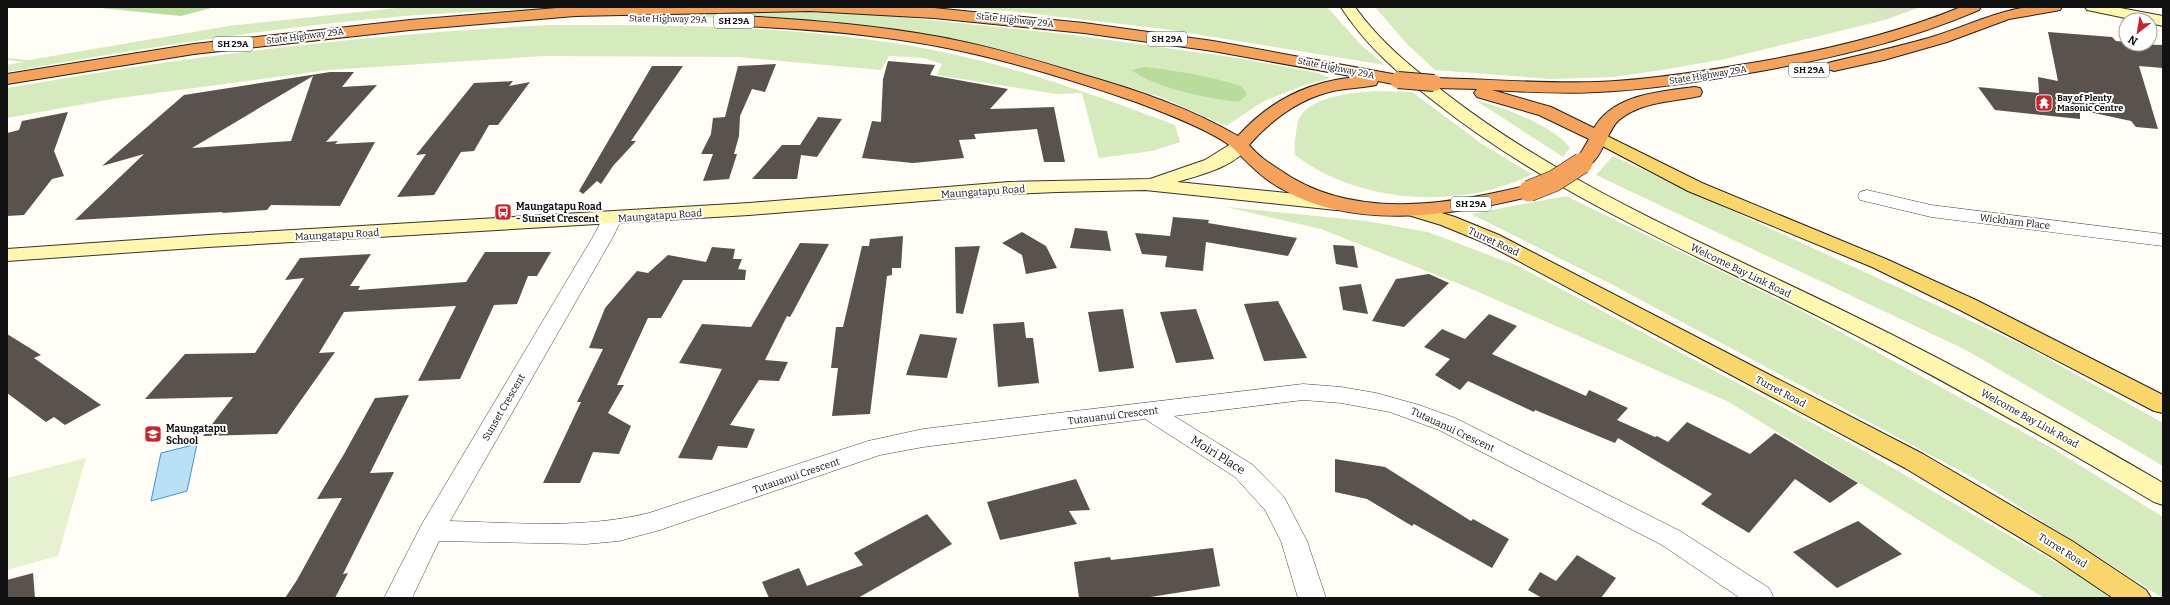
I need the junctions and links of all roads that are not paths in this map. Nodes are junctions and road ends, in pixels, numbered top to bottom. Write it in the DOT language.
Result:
graph roads {
  1 [pos="1348,7"];
  2 [pos="1974,7"];
  3 [pos="2056,7"];
  4 [pos="2092,7"];
  5 [pos="2137,7"];
  6 [pos="2163,18"];
  7 [pos="461,21"];
  8 [pos="2163,21"];
  9 [pos="7,79"];
  10 [pos="1398,80"];
  11 [pos="1457,85"];
  12 [pos="1599,137"];
  13 [pos="1240,145"];
  14 [pos="1146,184"];
  15 [pos="1867,196"];
  16 [pos="1346,205"];
  17 [pos="1412,210"];
  18 [pos="612,218"];
  19 [pos="2163,240"];
  20 [pos="7,255"];
  21 [pos="2163,405"];
  22 [pos="1149,411"];
  23 [pos="2163,495"];
  24 [pos="431,531"];
  25 [pos="1759,596"];
  26 [pos="398,598"];
  27 [pos="1312,598"];
  28 [pos="2136,598"];
  1 -- 23 [label="street, Welcome Bay Link Road"];
  2 -- 11 [label="highway, State Highway 29A / SH 29A"];
  3 -- 12 [label="highway, State Highway 29A / SH 29A"];
  4 -- 8 [label="street"];
  5 -- 6 [label="street"];
  7 -- 9 [label="highway, State Highway 29A / SH 29A"];
  7 -- 10 [label="highway, State Highway 29A / SH 29A"];
  7 -- 13 [label="highway, State Highway 29A / SH 29A"];
  10 -- 11 [label="highway, SH 29A, bridge"];
  10 -- 13 [label="highway, SH 29A"];
  11 -- 12 [label="highway, SH 29A"];
  12 -- 17 [label="highway, SH 29A, bridge"];
  12 -- 21 [label="main road"];
  13 -- 14 [label="street, Maungatapu Road"];
  13 -- 16 [label="highway, SH 29A"];
  14 -- 16 [label="street, Maungatapu Road"];
  14 -- 18 [label="street, Maungatapu Road"];
  15 -- 19 [label="street, Wickham Place"];
  16 -- 17 [label="highway, SH 29A"];
  17 -- 28 [label="main road, Turret Road"];
  18 -- 20 [label="street, Maungatapu Road"];
  18 -- 24 [label="street, Sunset Crescent"];
  22 -- 24 [label="street, Tutauanui Crescent"];
  22 -- 25 [label="street, Tutauanui Crescent"];
  22 -- 27 [label="street, Moiri Place"];
  24 -- 26 [label="street, Sunset Crescent"];
}
